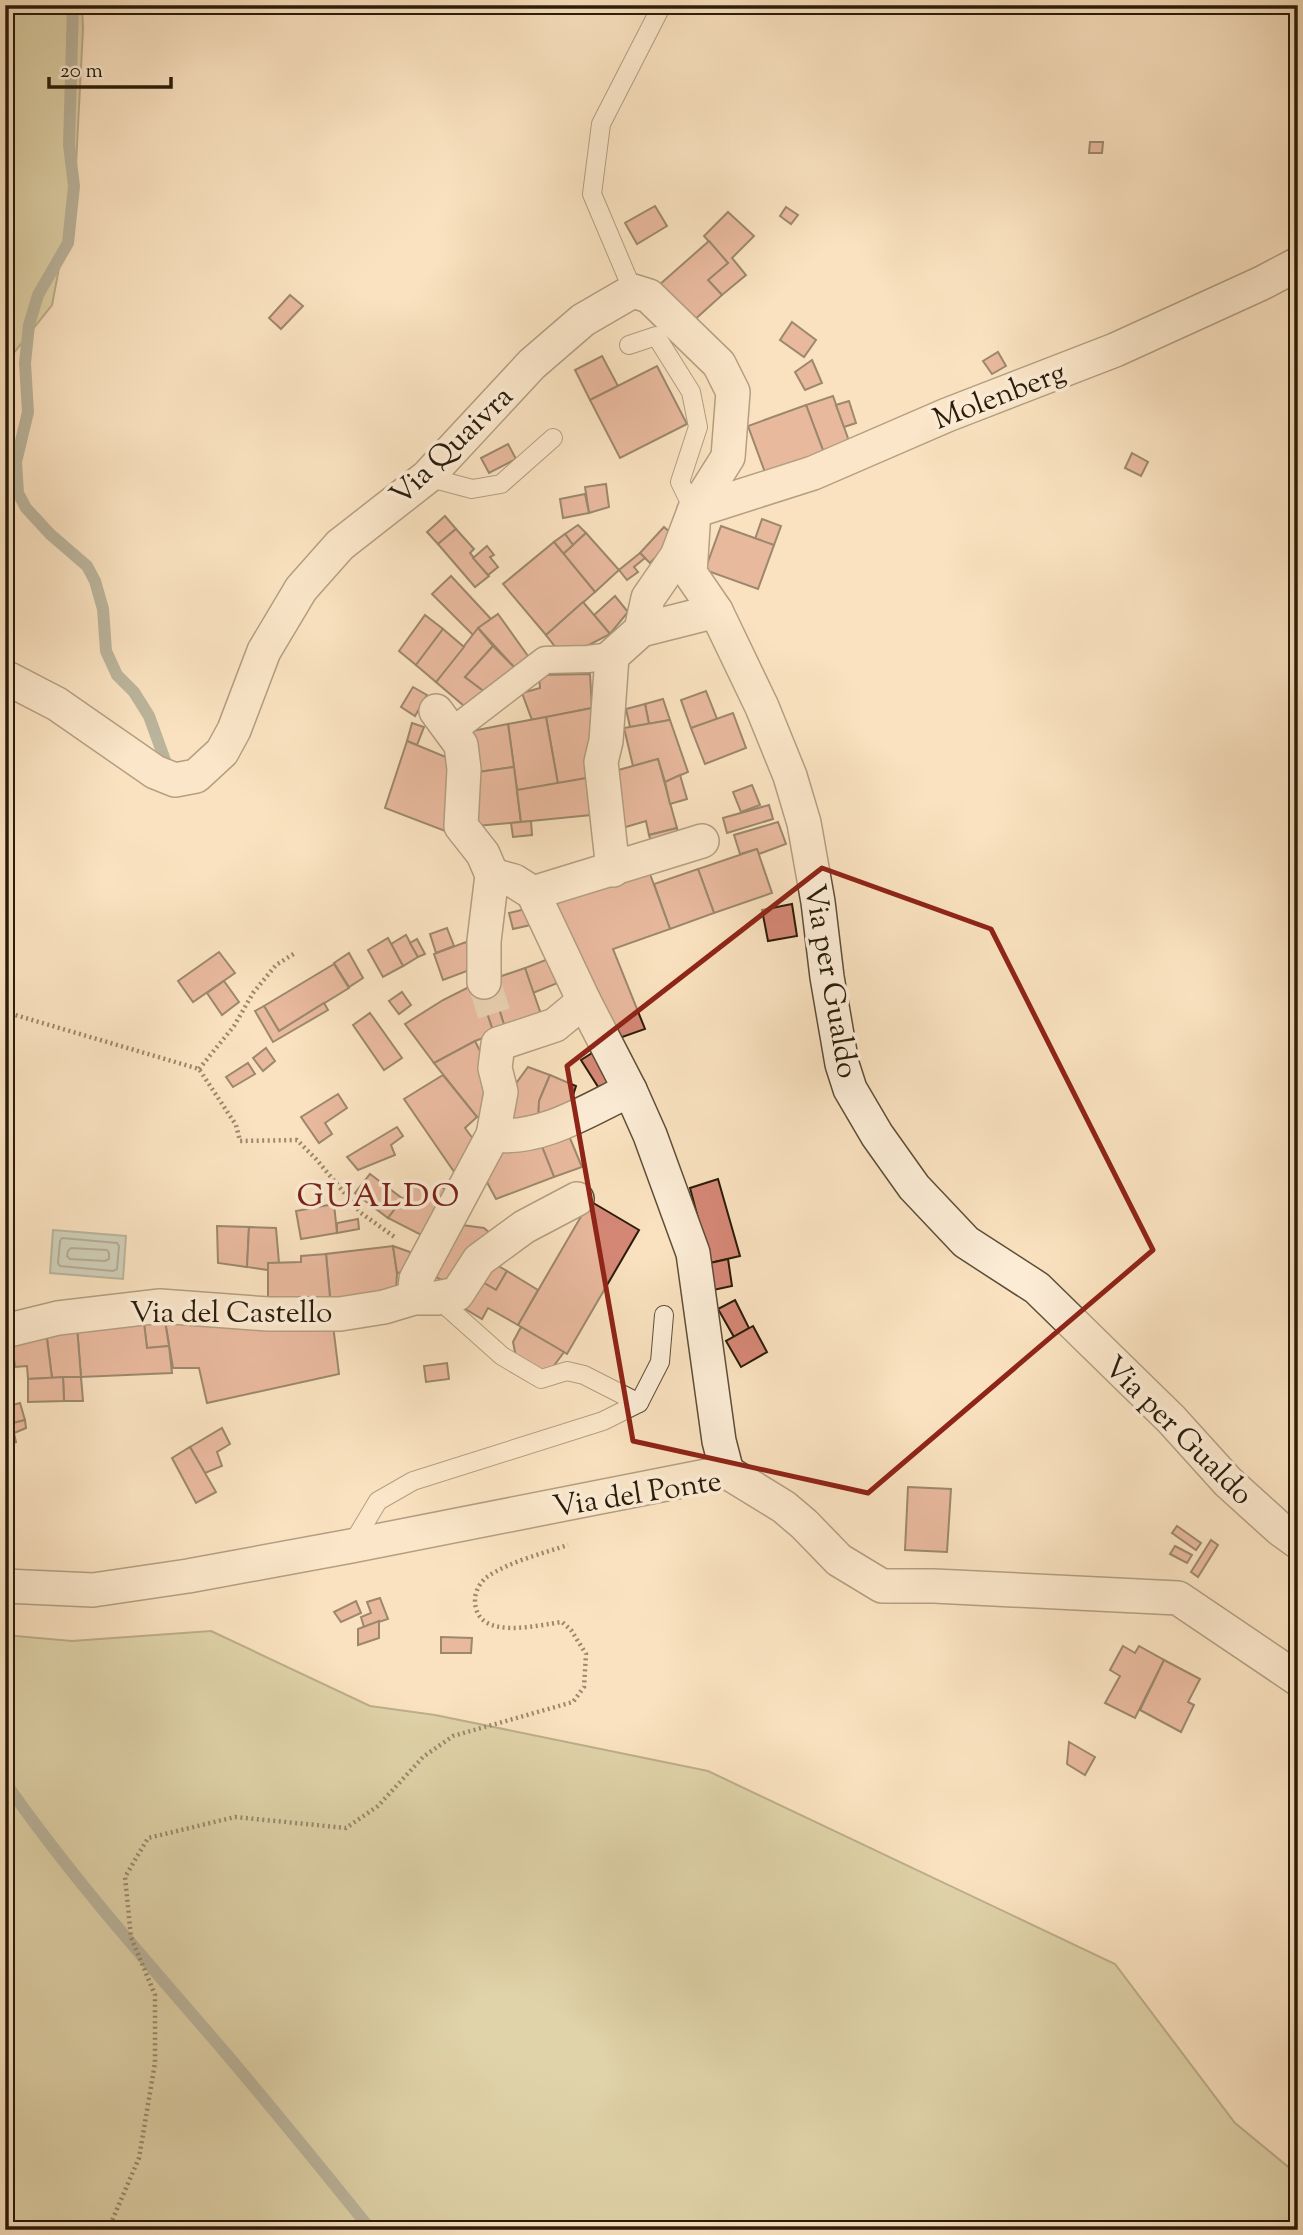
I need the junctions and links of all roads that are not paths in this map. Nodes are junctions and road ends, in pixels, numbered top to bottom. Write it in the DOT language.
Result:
graph roads {
  1 [pos="662,5"];
  2 [pos="1298,264"];
  3 [pos="634,291"];
  4 [pos="629,345"];
  5 [pos="553,438"];
  6 [pos="427,477"];
  7 [pos="694,511"];
  8 [pos="716,611"];
  9 [pos="641,630"];
  10 [pos="612,656"];
  11 [pos="5,677"];
  12 [pos="444,721"];
  13 [pos="702,841"];
  14 [pos="612,870"];
  15 [pos="492,876"];
  16 [pos="533,893"];
  17 [pos="484,982"];
  18 [pos="584,1001"];
  19 [pos="630,1090"];
  20 [pos="493,1135"];
  21 [pos="577,1199"];
  22 [pos="426,1298"];
  23 [pos="664,1315"];
  24 [pos="5,1331"];
  25 [pos="639,1403"];
  26 [pos="727,1472"];
  27 [pos="1298,1542"];
  28 [pos="351,1546"];
  29 [pos="5,1586"];
  30 [pos="1298,1679"];
  1 -- 3 [label="lane"];
  2 -- 7 [label="street, Molenberg"];
  3 -- 6 [label="street, Via Quaivra"];
  3 -- 7 [label="street"];
  4 -- 7 [label="lane"];
  5 -- 6 [label="lane"];
  6 -- 11 [label="street, Via Quaivra"];
  7 -- 8 [label="street, Via per Gualdo"];
  7 -- 9 [label="street"];
  8 -- 9 [label="street"];
  8 -- 27 [label="street, Via per Gualdo"];
  9 -- 10 [label="street"];
  10 -- 12 [label="street"];
  10 -- 14 [label="street"];
  12 -- 15 [label="street"];
  13 -- 14 [label="street"];
  14 -- 16 [label="street"];
  15 -- 16 [label="street"];
  15 -- 17 [label="street"];
  16 -- 18 [label="street"];
  18 -- 19 [label="street"];
  18 -- 20 [label="street"];
  19 -- 20 [label="street"];
  19 -- 26 [label="street"];
  20 -- 22 [label="street"];
  21 -- 22 [label="street, Via del Castello"];
  22 -- 24 [label="street, Via del Castello"];
  22 -- 25 [label="lane"];
  23 -- 25 [label="lane"];
  25 -- 28 [label="lane"];
  26 -- 28 [label="street, Via del Ponte"];
  26 -- 30 [label="street, Via del Ponte"];
  28 -- 29 [label="street, Via del Ponte"];
}
